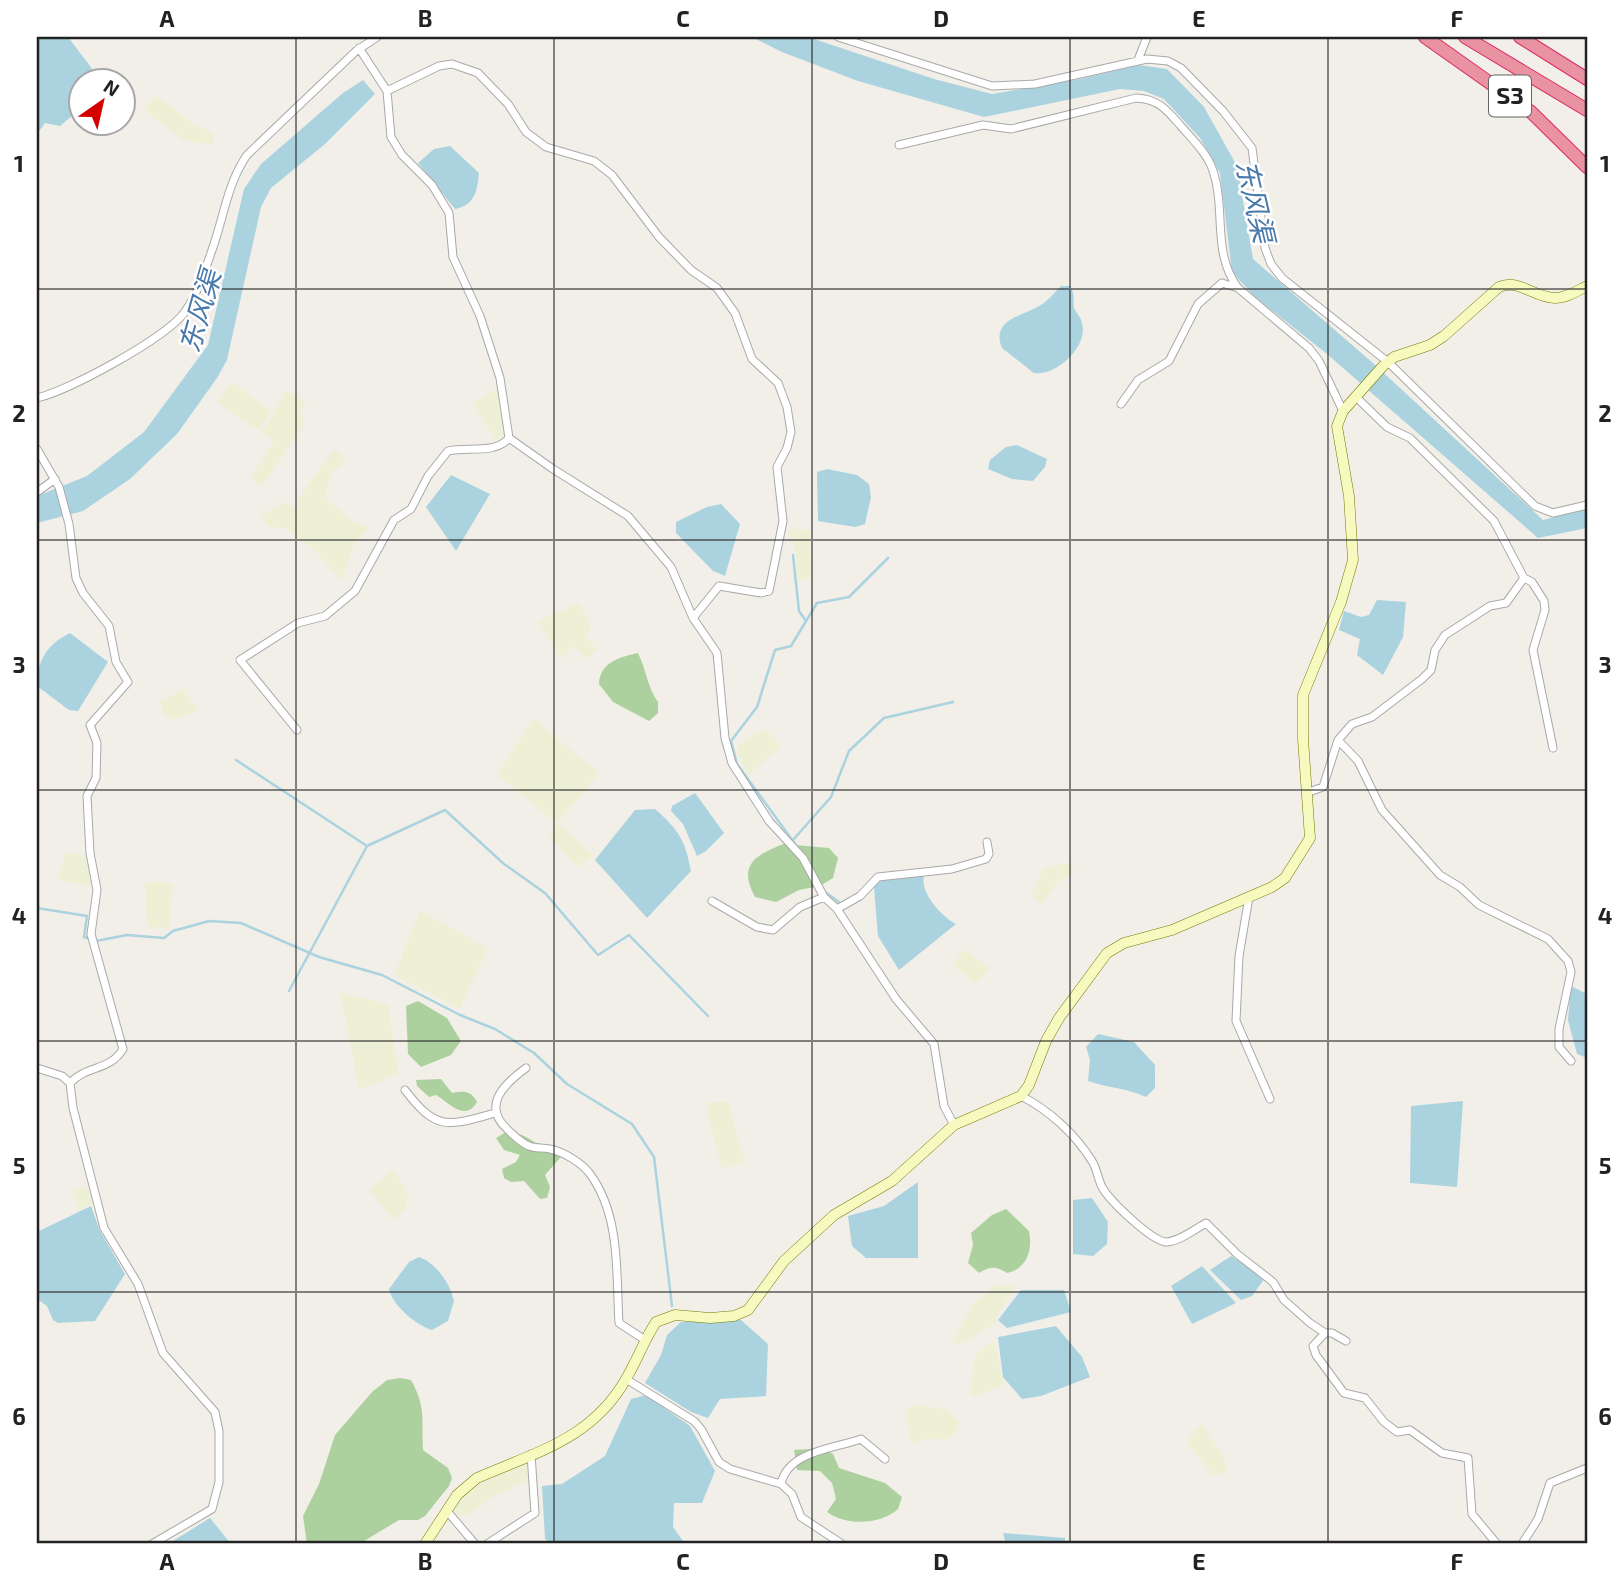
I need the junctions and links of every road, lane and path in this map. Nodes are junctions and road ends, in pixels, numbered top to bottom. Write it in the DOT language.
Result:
graph roads {
  1 [pos="377,37"];
  2 [pos="838,37"];
  3 [pos="1147,37"];
  4 [pos="1425,37"];
  5 [pos="1465,37"];
  6 [pos="1520,37"];
  7 [pos="359,48"];
  8 [pos="1138,60"];
  9 [pos="1587,79"];
  10 [pos="387,92"];
  11 [pos="1587,110"];
  12 [pos="899,145"];
  13 [pos="1587,167"];
  14 [pos="1587,286"];
  15 [pos="1238,288"];
  16 [pos="1386,364"];
  17 [pos="1359,393"];
  18 [pos="37,398"];
  19 [pos="1121,404"];
  20 [pos="1343,411"];
  21 [pos="509,438"];
  22 [pos="37,449"];
  23 [pos="55,479"];
  24 [pos="37,492"];
  25 [pos="1587,505"];
  26 [pos="1524,578"];
  27 [pos="693,618"];
  28 [pos="297,730"];
  29 [pos="1338,740"];
  30 [pos="1553,748"];
  31 [pos="1307,793"];
  32 [pos="987,842"];
  33 [pos="824,897"];
  34 [pos="1249,897"];
  35 [pos="712,901"];
  36 [pos="838,909"];
  37 [pos="1570,1061"];
  38 [pos="37,1068"];
  39 [pos="526,1068"];
  40 [pos="70,1083"];
  41 [pos="405,1090"];
  42 [pos="1021,1096"];
  43 [pos="1270,1099"];
  44 [pos="495,1113"];
  45 [pos="954,1125"];
  46 [pos="1325,1333"];
  47 [pos="645,1340"];
  48 [pos="1346,1341"];
  49 [pos="626,1379"];
  50 [pos="531,1454"];
  51 [pos="885,1459"];
  52 [pos="1587,1468"];
  53 [pos="781,1484"];
  54 [pos="447,1511"];
  55 [pos="152,1544"];
  56 [pos="425,1544"];
  57 [pos="475,1544"];
  58 [pos="487,1544"];
  59 [pos="842,1544"];
  60 [pos="1497,1544"];
  61 [pos="1522,1544"];
  1 -- 7 [label="street"];
  2 -- 8 [label="street"];
  3 -- 8 [label="street"];
  4 -- 13 [label="highway, S3"];
  5 -- 11 [label="highway"];
  6 -- 9 [label="highway"];
  7 -- 10 [label="street"];
  7 -- 18 [label="street"];
  8 -- 16 [label="street"];
  10 -- 21 [label="street"];
  10 -- 27 [label="street"];
  12 -- 15 [label="street"];
  14 -- 16 [label="street"];
  15 -- 19 [label="street"];
  15 -- 20 [label="street"];
  16 -- 17 [label="street"];
  16 -- 25 [label="street"];
  17 -- 20 [label="street"];
  17 -- 26 [label="street"];
  20 -- 31 [label="street"];
  21 -- 27 [label="street"];
  21 -- 28 [label="street"];
  22 -- 23 [label="street"];
  23 -- 24 [label="street"];
  23 -- 40 [label="street"];
  26 -- 29 [label="street"];
  26 -- 30 [label="street"];
  27 -- 33 [label="street"];
  29 -- 31 [label="street"];
  29 -- 37 [label="street"];
  31 -- 34 [label="street"];
  32 -- 36 [label="street"];
  33 -- 35 [label="street"];
  33 -- 36 [label="street"];
  34 -- 42 [label="street"];
  34 -- 43 [label="street"];
  36 -- 45 [label="street"];
  38 -- 40 [label="street"];
  39 -- 44 [label="street"];
  40 -- 55 [label="street"];
  41 -- 44 [label="street"];
  42 -- 45 [label="street"];
  42 -- 46 [label="street"];
  44 -- 47 [label="street"];
  45 -- 47 [label="street"];
  46 -- 48 [label="street"];
  46 -- 60 [label="street"];
  47 -- 49 [label="street"];
  49 -- 50 [label="street"];
  49 -- 53 [label="street"];
  50 -- 54 [label="street"];
  50 -- 58 [label="street"];
  51 -- 53 [label="street"];
  52 -- 61 [label="street"];
  53 -- 59 [label="street"];
  54 -- 56 [label="street"];
  54 -- 57 [label="street"];
}
